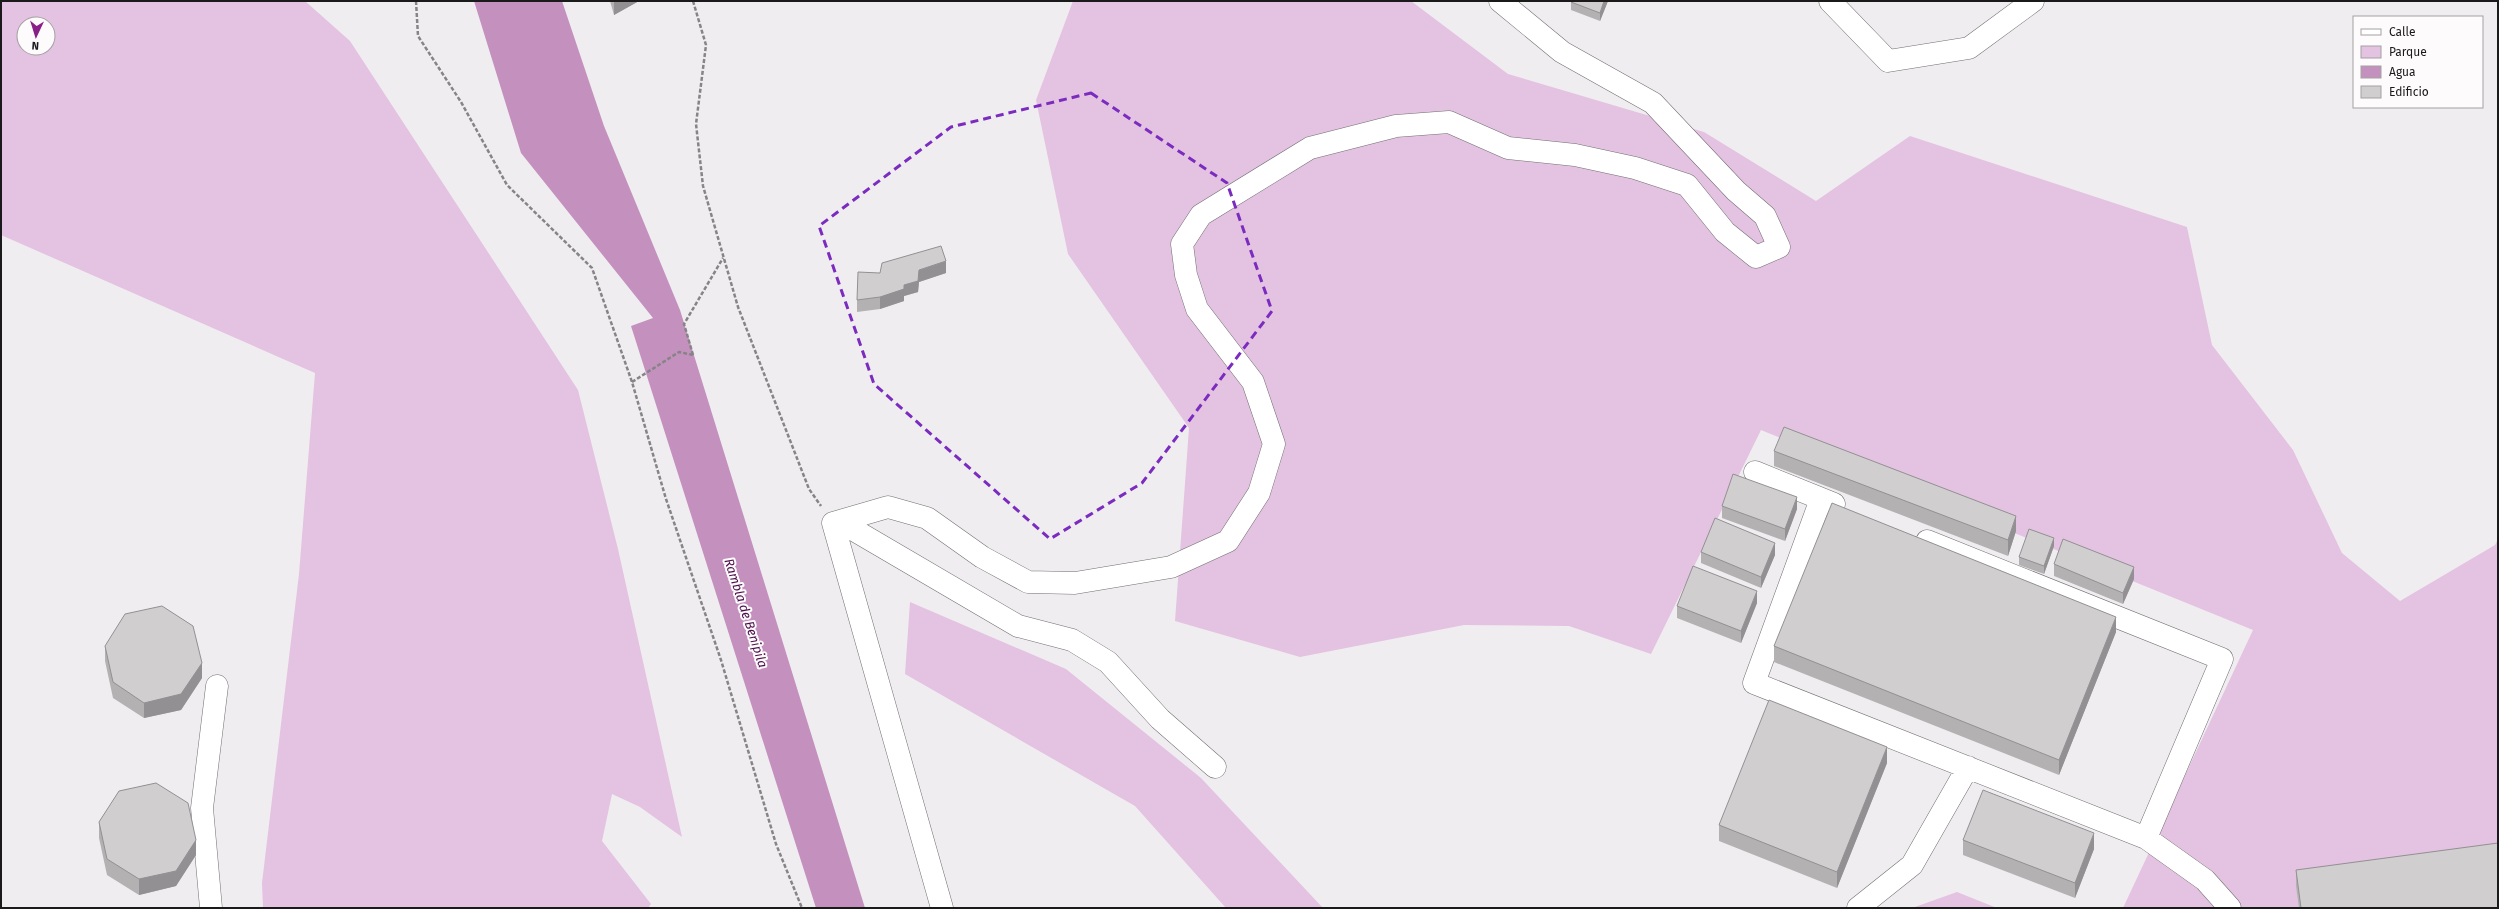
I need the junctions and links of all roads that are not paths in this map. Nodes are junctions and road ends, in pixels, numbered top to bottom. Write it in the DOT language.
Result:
graph roads {
  1 [pos="1500,1"];
  2 [pos="1830,1"];
  3 [pos="2032,1"];
  4 [pos="1755,472"];
  5 [pos="1821,499"];
  6 [pos="1850,510"];
  7 [pos="833,523"];
  8 [pos="1908,534"];
  9 [pos="217,686"];
  10 [pos="1215,767"];
  11 [pos="1968,767"];
  12 [pos="2146,838"];
  13 [pos="211,908"];
  14 [pos="942,908"];
  15 [pos="1858,908"];
  16 [pos="2230,908"];
  1 -- 7 [label="street"];
  2 -- 3 [label="street"];
  4 -- 5 [label="street"];
  5 -- 6 [label="street"];
  5 -- 11 [label="street"];
  7 -- 10 [label="street"];
  7 -- 14 [label="street"];
  8 -- 12 [label="street"];
  9 -- 13 [label="street"];
  11 -- 12 [label="street"];
  11 -- 15 [label="street"];
  12 -- 16 [label="street"];
}
